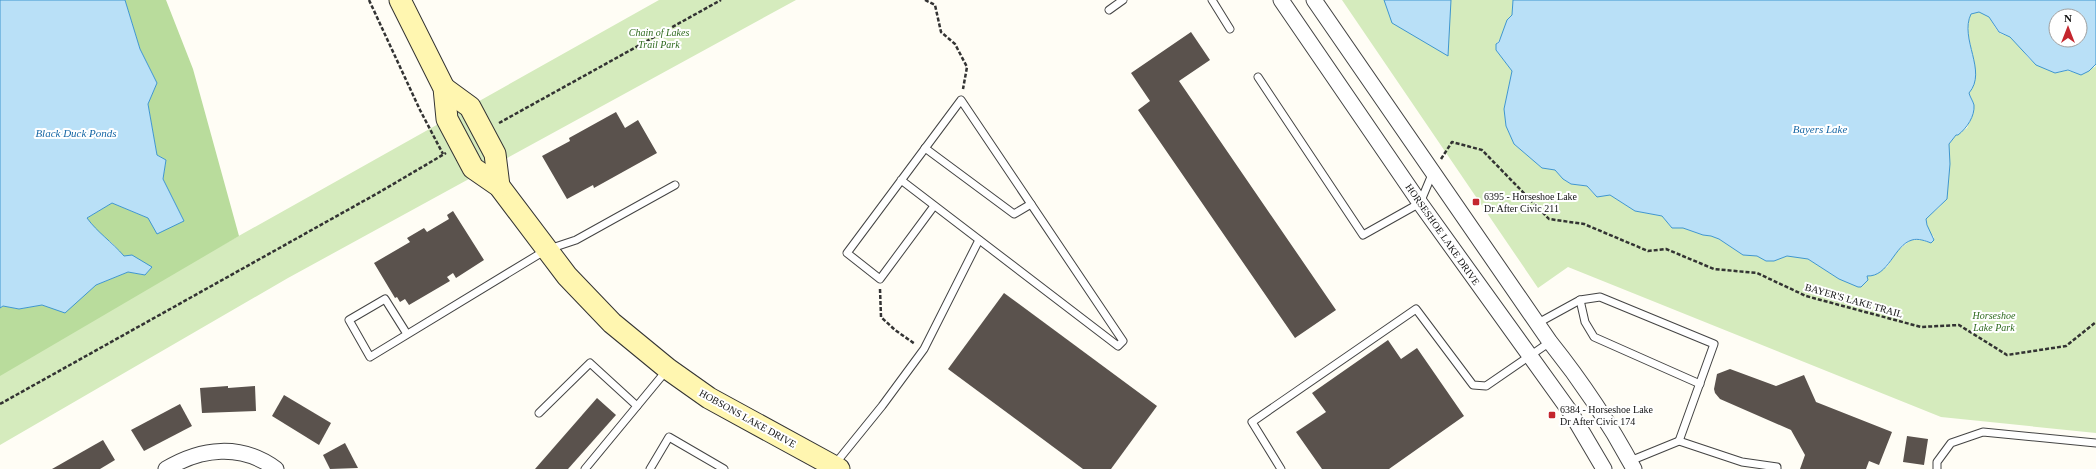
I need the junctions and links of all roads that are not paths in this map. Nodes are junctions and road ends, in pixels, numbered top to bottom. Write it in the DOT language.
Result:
graph roads {
  1 [pos="400,0"];
  2 [pos="1123,0"];
  3 [pos="1212,0"];
  4 [pos="1281,0"];
  5 [pos="1314,0"];
  6 [pos="1109,10"];
  7 [pos="1230,29"];
  8 [pos="1258,77"];
  9 [pos="444,88"];
  10 [pos="925,148"];
  11 [pos="1433,172"];
  12 [pos="901,180"];
  13 [pos="675,185"];
  14 [pos="499,186"];
  15 [pos="1420,203"];
  16 [pos="1031,204"];
  17 [pos="934,206"];
  18 [pos="979,240"];
  19 [pos="546,250"];
  20 [pos="1580,300"];
  21 [pos="1538,323"];
  22 [pos="407,334"];
  23 [pos="1550,342"];
  24 [pos="1530,357"];
  25 [pos="668,369"];
  26 [pos="1700,384"];
  27 [pos="637,406"];
  28 [pos="539,413"];
  29 [pos="1679,441"];
  30 [pos="2096,443"];
  31 [pos="1632,465"];
  32 [pos="836,468"];
  33 [pos="166,469"];
  34 [pos="276,469"];
  35 [pos="585,469"];
  36 [pos="650,469"];
  37 [pos="724,469"];
  38 [pos="1282,469"];
  39 [pos="1604,469"];
  40 [pos="1777,469"];
  41 [pos="1937,469"];
  1 -- 9 [label="street, HOBSONS LAKE DRIVE"];
  2 -- 6 [label="lane"];
  3 -- 7 [label="lane"];
  4 -- 15 [label="street, HORSESHOE LAKE DRIVE"];
  5 -- 11 [label="street"];
  8 -- 15 [label="lane"];
  9 -- 14 [label="street, HOBSONS LAKE DRIVE"];
  9 -- 14 [label="street, HOBSONS LAKE DRIVE"];
  10 -- 12 [label="lane"];
  10 -- 16 [label="lane"];
  10 -- 16 [label="lane"];
  11 -- 15 [label="lane"];
  11 -- 21 [label="street"];
  12 -- 17 [label="lane"];
  12 -- 17 [label="lane"];
  13 -- 19 [label="lane"];
  14 -- 19 [label="street, HOBSONS LAKE DRIVE"];
  15 -- 24 [label="street, HORSESHOE LAKE DRIVE"];
  16 -- 18 [label="lane"];
  17 -- 18 [label="lane"];
  18 -- 32 [label="lane"];
  19 -- 22 [label="lane"];
  19 -- 25 [label="street, HOBSONS LAKE DRIVE"];
  20 -- 21 [label="lane"];
  20 -- 26 [label="lane"];
  20 -- 26 [label="lane"];
  21 -- 23 [label="street"];
  22 -- 22 [label="lane"];
  23 -- 24 [label="lane"];
  23 -- 31 [label="street"];
  24 -- 38 [label="lane"];
  24 -- 39 [label="street, HORSESHOE LAKE DRIVE"];
  25 -- 27 [label="lane"];
  25 -- 32 [label="street, HOBSONS LAKE DRIVE"];
  26 -- 29 [label="lane"];
  27 -- 28 [label="lane"];
  27 -- 35 [label="lane"];
  29 -- 31 [label="lane"];
  29 -- 40 [label="lane"];
  30 -- 41 [label="lane"];
  33 -- 34 [label="street"];
  36 -- 37 [label="lane"];
}
